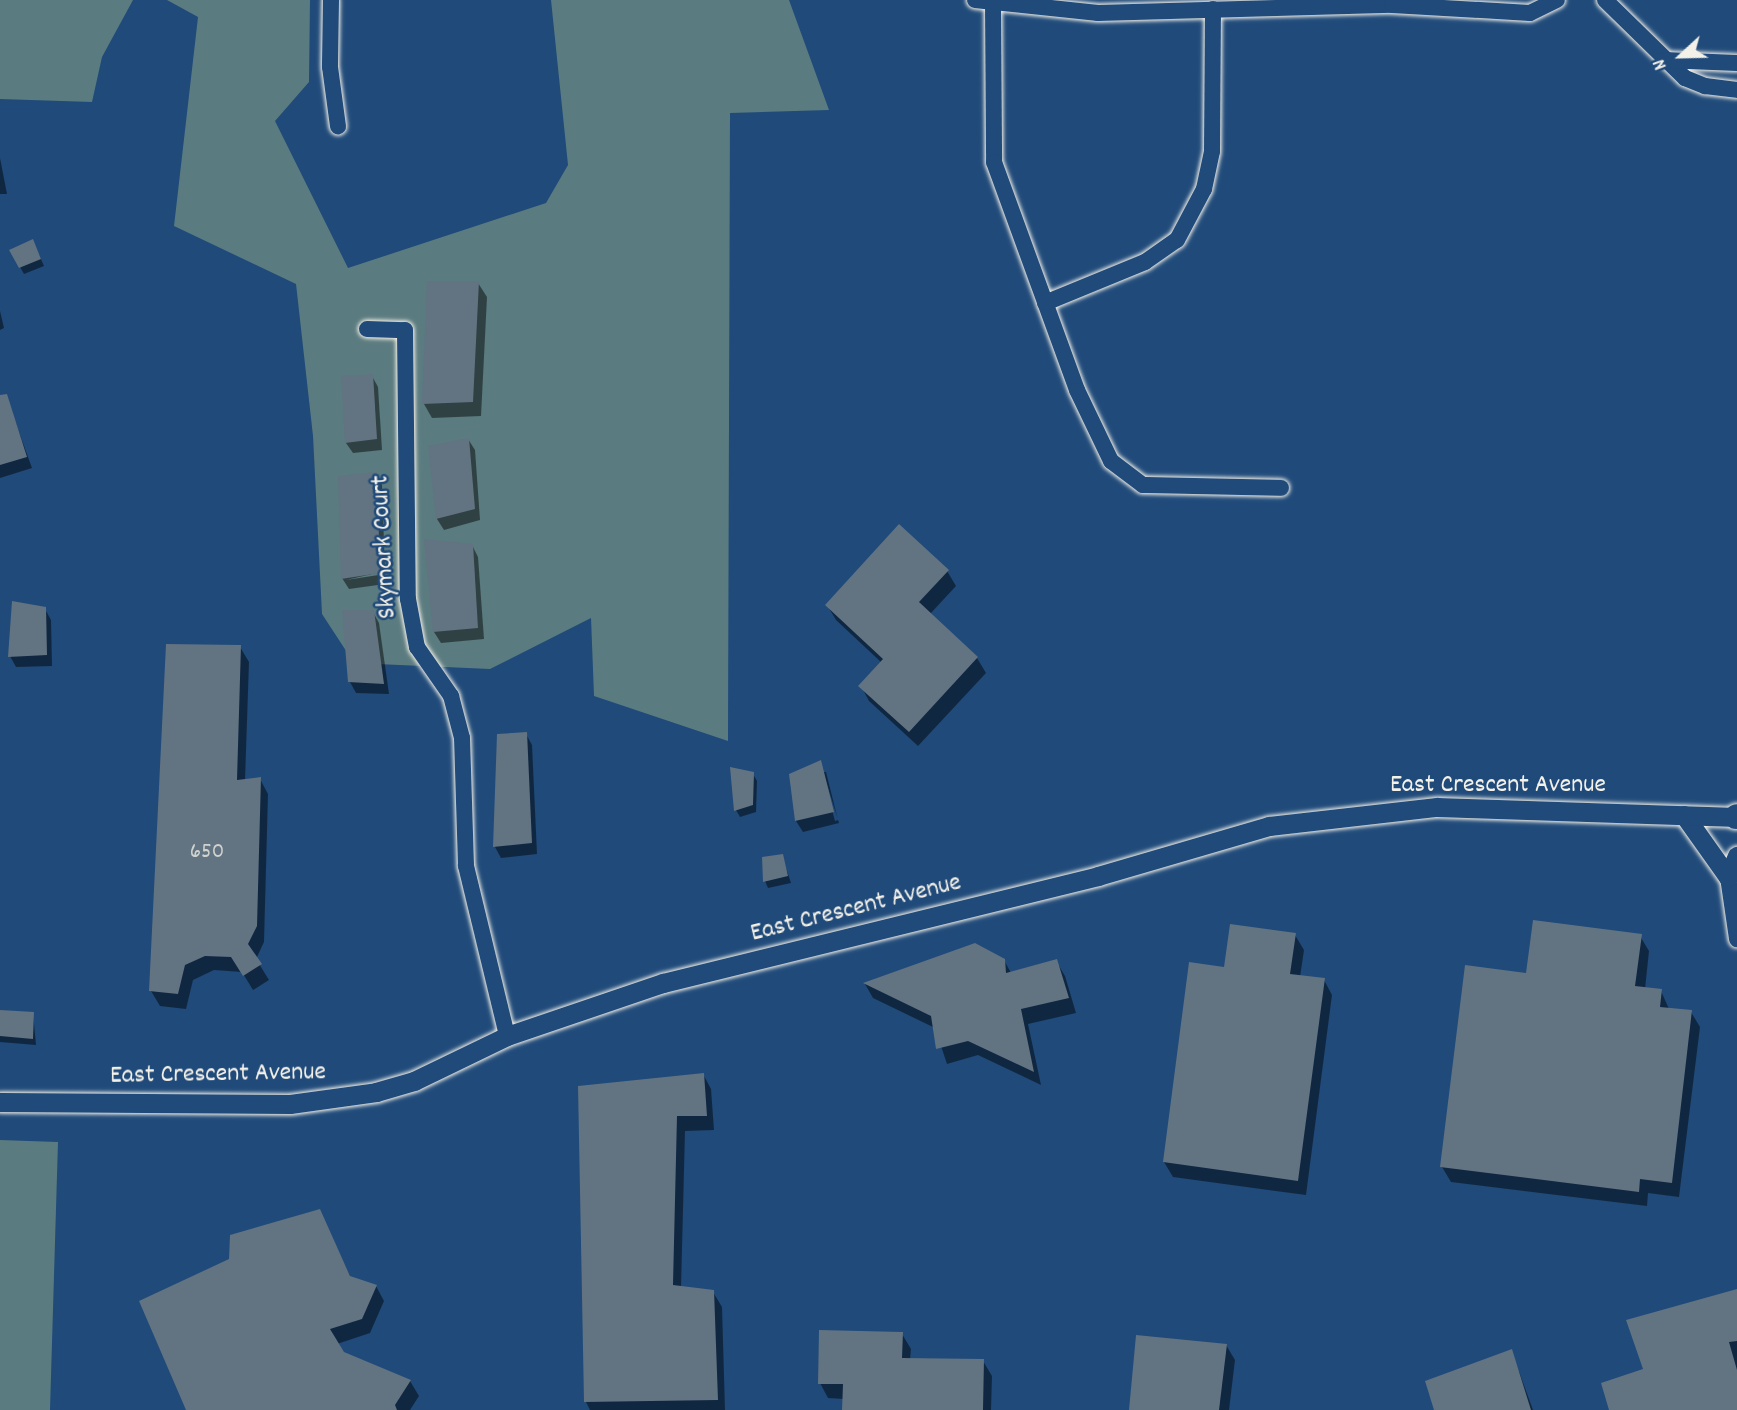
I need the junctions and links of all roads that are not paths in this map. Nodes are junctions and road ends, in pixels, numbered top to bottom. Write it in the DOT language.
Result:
graph roads {
  1 [pos="331,0"];
  2 [pos="975,0"];
  3 [pos="1557,0"];
  4 [pos="1605,0"];
  5 [pos="993,5"];
  6 [pos="1213,9"];
  7 [pos="1664,60"];
  8 [pos="1737,63"];
  9 [pos="1737,90"];
  10 [pos="338,126"];
  11 [pos="1045,303"];
  12 [pos="367,329"];
  13 [pos="1281,488"];
  14 [pos="1684,815"];
  15 [pos="1737,816"];
  16 [pos="1737,856"];
  17 [pos="1728,877"];
  18 [pos="1737,939"];
  19 [pos="507,1036"];
  20 [pos="0,1101"];
  1 -- 10 [label="street"];
  2 -- 5 [label="street"];
  3 -- 6 [label="street"];
  4 -- 7 [label="street"];
  5 -- 6 [label="street"];
  5 -- 11 [label="street"];
  6 -- 11 [label="street"];
  7 -- 8 [label="street"];
  7 -- 9 [label="street"];
  11 -- 13 [label="street"];
  12 -- 19 [label="street, Skymark Court"];
  14 -- 15 [label="street, East Crescent Avenue"];
  14 -- 17 [label="street"];
  14 -- 19 [label="street, East Crescent Avenue"];
  16 -- 17 [label="street"];
  17 -- 18 [label="street"];
  19 -- 20 [label="street, East Crescent Avenue"];
}
